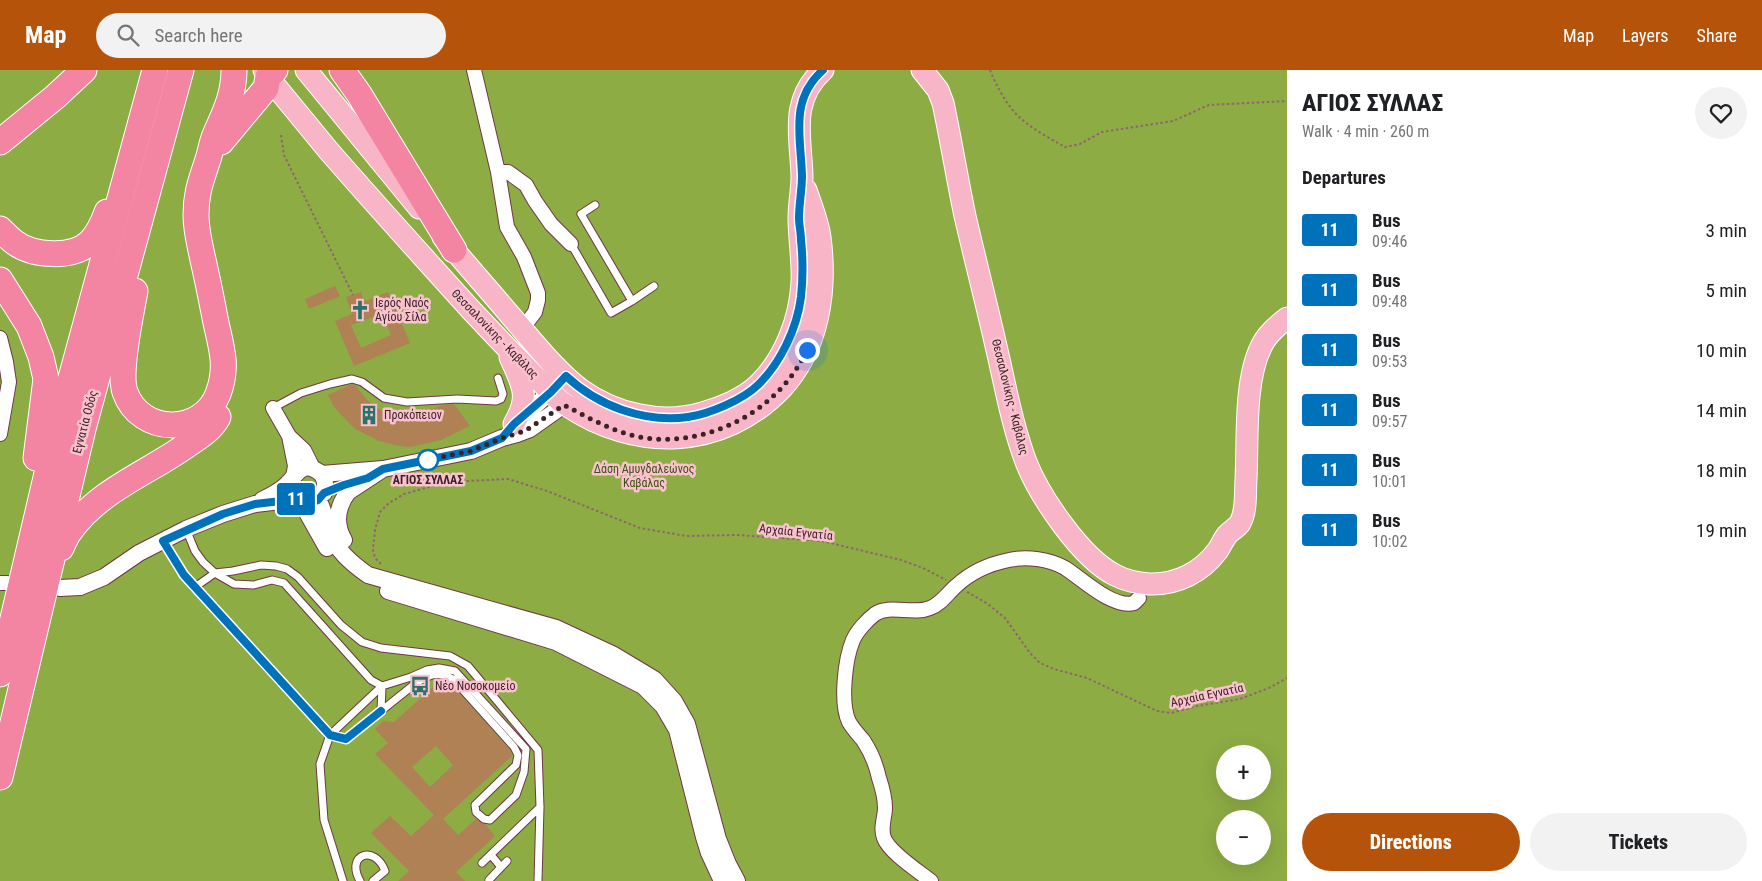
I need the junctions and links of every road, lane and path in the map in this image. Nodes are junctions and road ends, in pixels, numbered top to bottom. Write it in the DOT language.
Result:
graph roads {
  1 [pos="84,70"];
  2 [pos="155,70"];
  3 [pos="181,70"];
  4 [pos="234,70"];
  5 [pos="306,70"];
  6 [pos="342,70"];
  7 [pos="474,70"];
  8 [pos="823,70"];
  9 [pos="922,70"];
  10 [pos="990,70"];
  11 [pos="269,72"];
  12 [pos="1287,101"];
  13 [pos="281,135"];
  14 [pos="2,143"];
  15 [pos="208,157"];
  16 [pos="140,172"];
  17 [pos="498,172"];
  18 [pos="802,178"];
  19 [pos="595,205"];
  20 [pos="0,229"];
  21 [pos="571,244"];
  22 [pos="454,250"];
  23 [pos="0,280"];
  24 [pos="654,286"];
  25 [pos="353,295"];
  26 [pos="632,301"];
  27 [pos="1287,318"];
  28 [pos="522,329"];
  29 [pos="0,338"];
  30 [pos="502,344"];
  31 [pos="224,358"];
  32 [pos="498,378"];
  33 [pos="574,383"];
  34 [pos="558,398"];
  35 [pos="273,408"];
  36 [pos="508,431"];
  37 [pos="0,434"];
  38 [pos="289,436"];
  39 [pos="383,469"];
  40 [pos="317,471"];
  41 [pos="368,478"];
  42 [pos="291,479"];
  43 [pos="321,497"];
  44 [pos="298,500"];
  45 [pos="255,504"];
  46 [pos="186,529"];
  47 [pos="163,541"];
  48 [pos="382,565"];
  49 [pos="215,573"];
  50 [pos="54,583"];
  51 [pos="402,584"];
  52 [pos="956,585"];
  53 [pos="195,587"];
  54 [pos="1139,598"];
  55 [pos="0,650"];
  56 [pos="0,674"];
  57 [pos="1287,678"];
  58 [pos="414,680"];
  59 [pos="382,686"];
  60 [pos="381,711"];
  61 [pos="330,735"];
  62 [pos="0,777"];
  63 [pos="540,807"];
  64 [pos="491,855"];
  65 [pos="507,861"];
  66 [pos="482,863"];
  67 [pos="501,867"];
  68 [pos="489,880"];
  69 [pos="343,881"];
  70 [pos="360,881"];
  71 [pos="373,881"];
  72 [pos="538,881"];
  73 [pos="722,881"];
  74 [pos="737,881"];
  75 [pos="931,881"];
  1 -- 14 [label="highway"];
  2 -- 16 [label="highway, Εγνατία Οδός"];
  3 -- 16 [label="highway, Εγνατία Οδός"];
  4 -- 15 [label="highway"];
  5 -- 22 [label="main road, Θεσσαλονίκης - Καβάλας"];
  6 -- 22 [label="highway"];
  7 -- 17 [label="street"];
  8 -- 18 [label="main road, Θεσσαλονίκης - Καβάλας"];
  9 -- 27 [label="main road, Θεσσαλονίκης - Καβάλας"];
  10 -- 12 [label="path"];
  11 -- 15 [label="highway"];
  11 -- 30 [label="main road, Θεσσαλονίκης - Καβάλας"];
  13 -- 25 [label="path"];
  15 -- 31 [label="highway"];
  16 -- 20 [label="highway"];
  16 -- 31 [label="highway"];
  16 -- 50 [label="highway, Εγνατία Οδός"];
  16 -- 56 [label="highway, Εγνατία Οδός"];
  17 -- 21 [label="street"];
  17 -- 28 [label="street"];
  18 -- 33 [label="main road, Θεσσαλονίκης - Καβάλας"];
  18 -- 34 [label="main road, Θεσσαλονίκης - Καβάλας"];
  19 -- 26 [label="lane"];
  21 -- 26 [label="lane"];
  22 -- 28 [label="main road, Θεσσαλονίκης - Καβάλας"];
  23 -- 55 [label="highway"];
  24 -- 26 [label="lane"];
  28 -- 33 [label="main road, Θεσσαλονίκης - Καβάλας"];
  29 -- 37 [label="street"];
  30 -- 34 [label="main road, Θεσσαλονίκης - Καβάλας"];
  30 -- 36 [label="main road"];
  31 -- 50 [label="highway"];
  32 -- 35 [label="lane"];
  33 -- 34 [label="street"];
  34 -- 36 [label="street"];
  35 -- 38 [label="street"];
  36 -- 39 [label="street"];
  38 -- 40 [label="street"];
  38 -- 42 [label="street"];
  39 -- 40 [label="street"];
  39 -- 41 [label="street"];
  40 -- 42 [label="street"];
  40 -- 43 [label="street"];
  41 -- 43 [label="street"];
  41 -- 51 [label="street"];
  42 -- 44 [label="street"];
  42 -- 45 [label="street"];
  43 -- 44 [label="street"];
  43 -- 51 [label="street"];
  44 -- 45 [label="street"];
  44 -- 73 [label="street"];
  45 -- 46 [label="street"];
  46 -- 47 [label="street"];
  46 -- 49 [label="lane"];
  47 -- 50 [label="street"];
  47 -- 53 [label="lane"];
  48 -- 52 [label="path, Αρχαία Εγνατία"];
  49 -- 53 [label="lane"];
  49 -- 59 [label="lane"];
  49 -- 63 [label="lane"];
  50 -- 62 [label="highway, Εγνατία Οδός"];
  51 -- 74 [label="street"];
  52 -- 54 [label="street"];
  52 -- 57 [label="path, Αρχαία Εγνατία"];
  52 -- 75 [label="street"];
  53 -- 61 [label="lane"];
  58 -- 58 [label="lane"];
  58 -- 59 [label="lane"];
  58 -- 60 [label="lane"];
  59 -- 60 [label="lane"];
  59 -- 61 [label="lane"];
  60 -- 61 [label="lane"];
  61 -- 69 [label="lane"];
  63 -- 64 [label="lane"];
  63 -- 72 [label="lane"];
  64 -- 66 [label="lane"];
  64 -- 67 [label="lane"];
  65 -- 67 [label="lane"];
  67 -- 68 [label="lane"];
  70 -- 71 [label="lane"];
}
